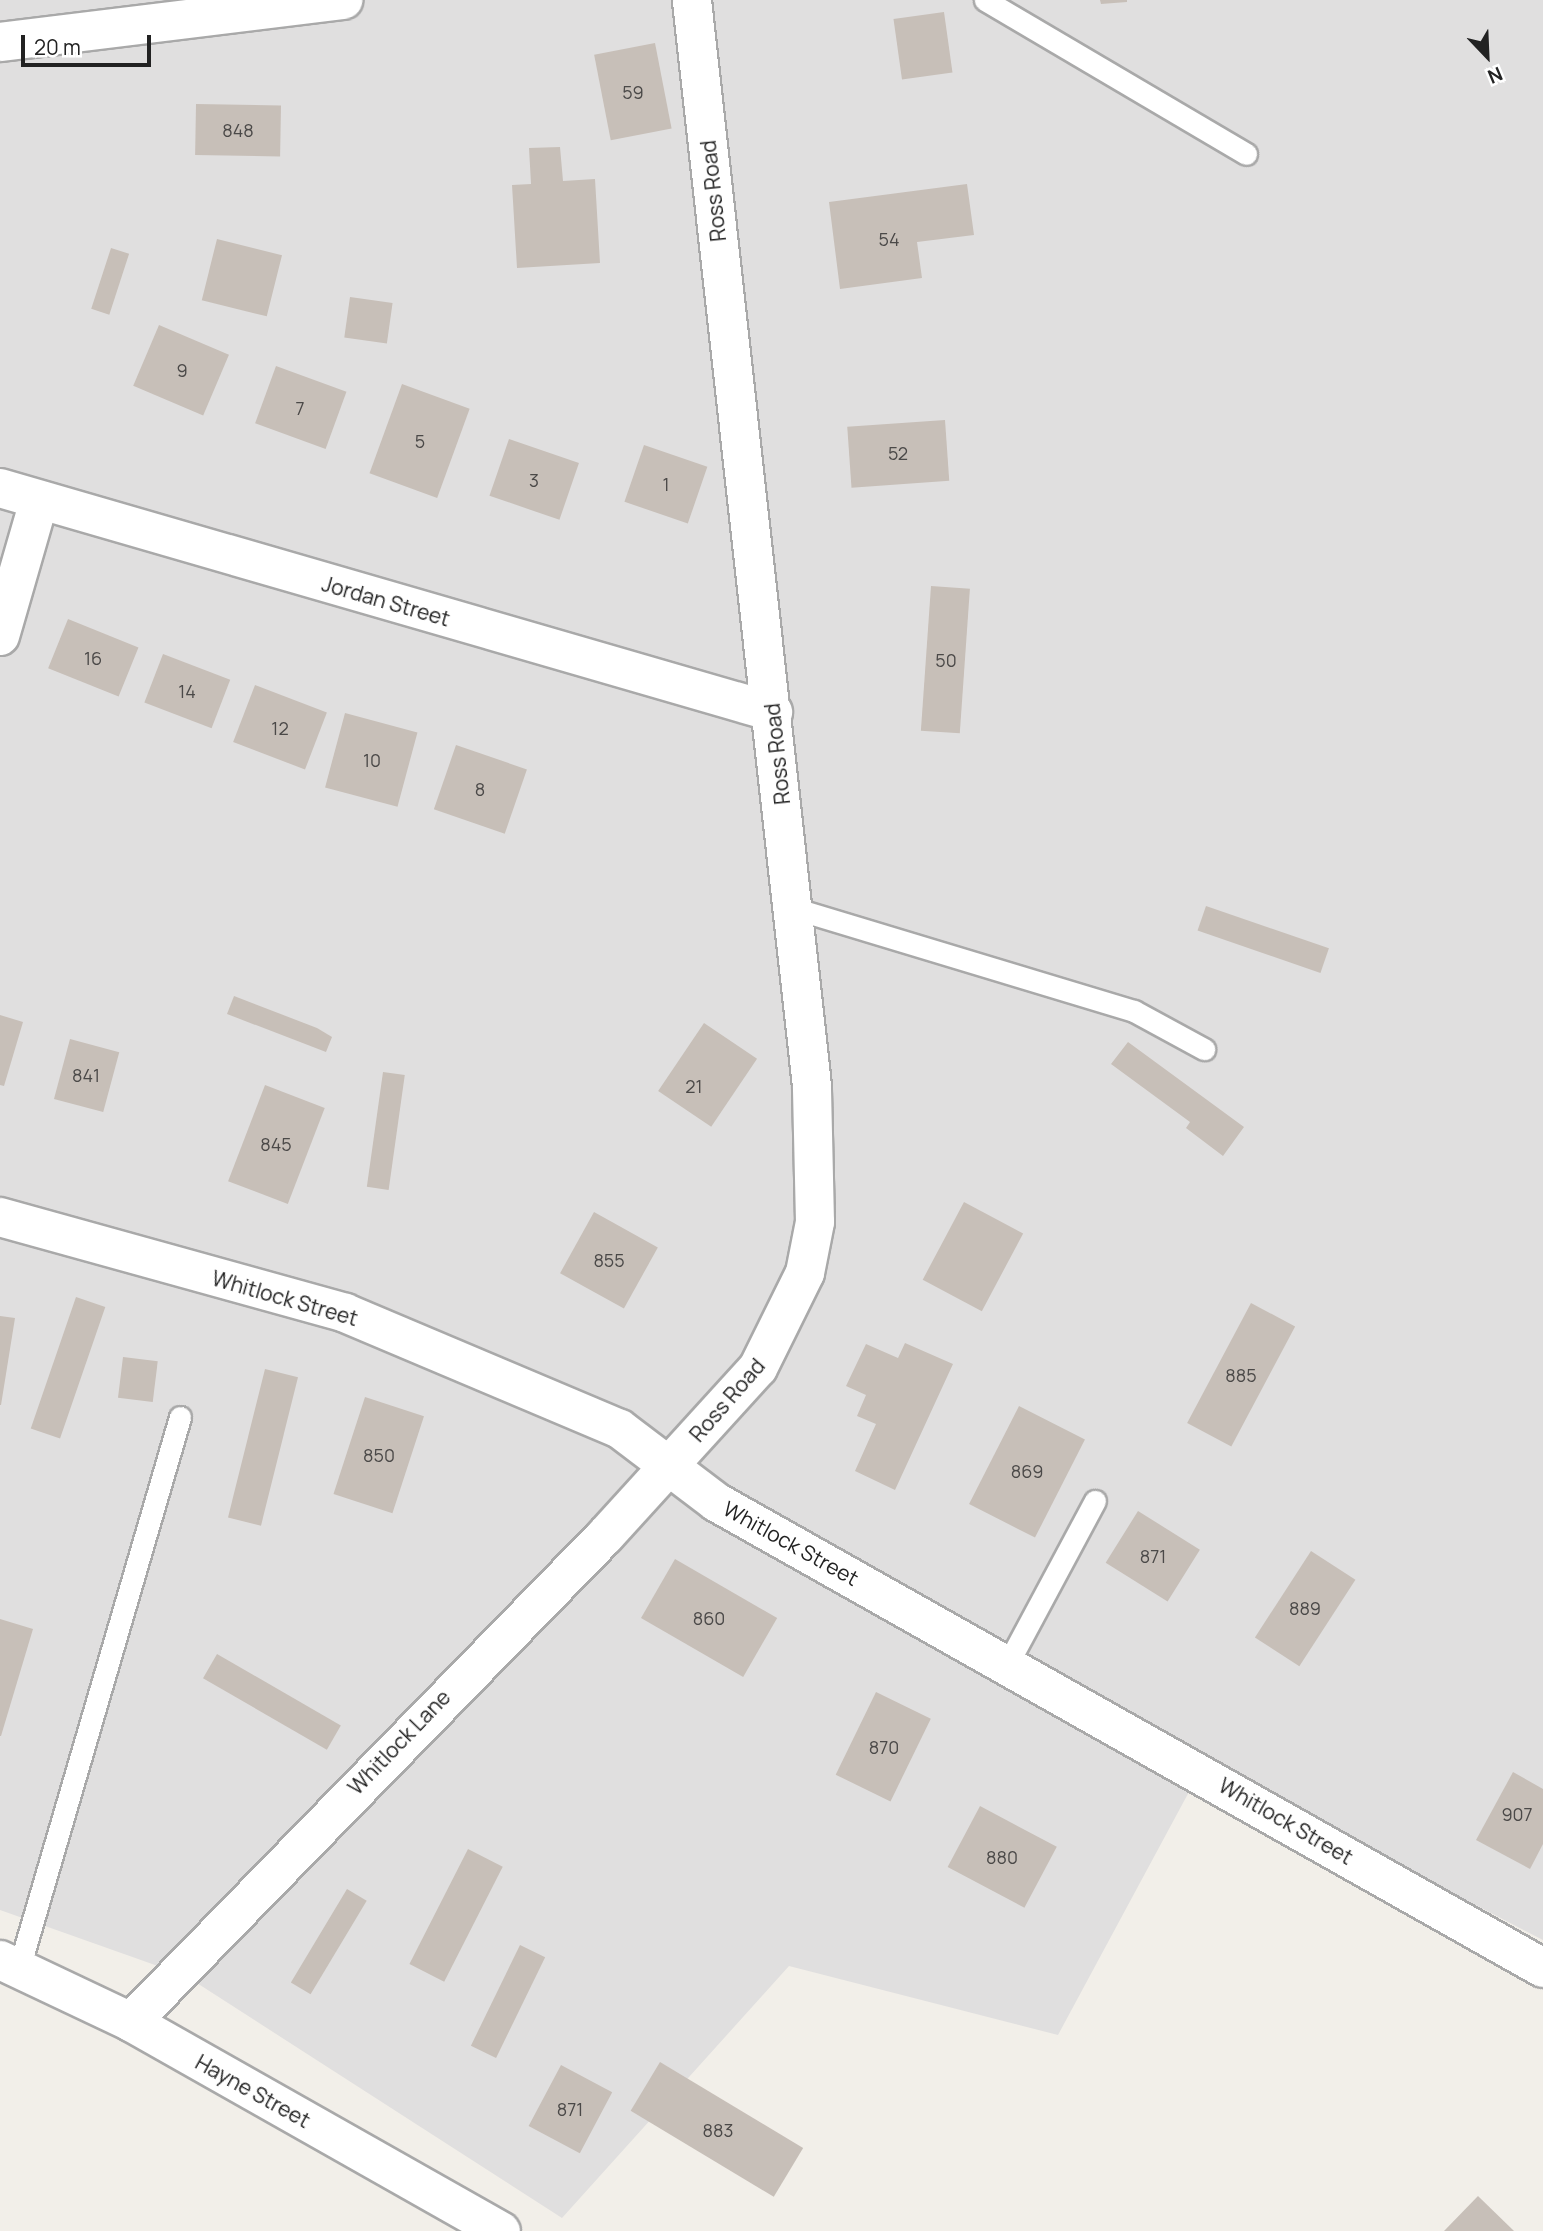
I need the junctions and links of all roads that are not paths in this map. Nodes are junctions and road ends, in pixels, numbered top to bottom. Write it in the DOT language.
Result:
graph roads {
  1 [pos="343,0"];
  2 [pos="692,0"];
  3 [pos="985,0"];
  4 [pos="0,42"];
  5 [pos="1246,154"];
  6 [pos="0,488"];
  7 [pos="39,501"];
  8 [pos="0,636"];
  9 [pos="773,712"];
  10 [pos="793,908"];
  11 [pos="1204,1049"];
  12 [pos="0,1217"];
  13 [pos="180,1417"];
  14 [pos="670,1465"];
  15 [pos="1096,1502"];
  16 [pos="1007,1663"];
  17 [pos="9,1964"];
  18 [pos="1543,1968"];
  19 [pos="131,2022"];
  20 [pos="501,2231"];
  1 -- 4 [label="street"];
  2 -- 9 [label="street, Ross Road"];
  3 -- 5 [label="lane"];
  6 -- 7 [label="street, Jordan Street"];
  7 -- 8 [label="street"];
  7 -- 9 [label="street, Jordan Street"];
  9 -- 10 [label="street, Ross Road"];
  10 -- 11 [label="lane"];
  10 -- 14 [label="street, Ross Road"];
  12 -- 14 [label="street, Whitlock Street"];
  13 -- 17 [label="lane"];
  14 -- 16 [label="street, Whitlock Street"];
  14 -- 19 [label="street, Whitlock Lane"];
  15 -- 16 [label="lane"];
  16 -- 18 [label="street, Whitlock Street"];
  17 -- 19 [label="street, Hayne Street"];
  19 -- 20 [label="street, Hayne Street"];
}
